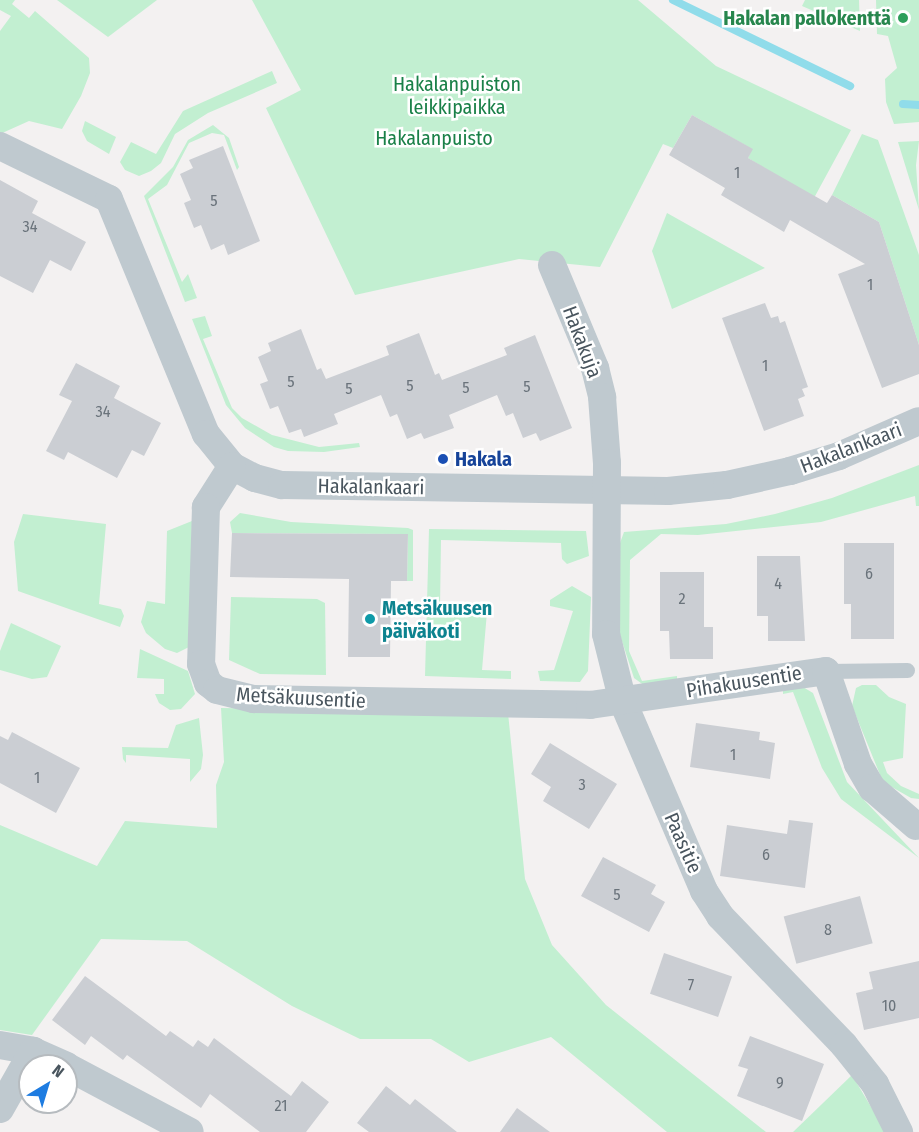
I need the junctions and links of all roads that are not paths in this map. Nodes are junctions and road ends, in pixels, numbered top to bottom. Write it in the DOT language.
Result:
graph roads {
  1 [pos="0,146"];
  2 [pos="552,265"];
  3 [pos="919,421"];
  4 [pos="232,466"];
  5 [pos="607,492"];
  6 [pos="907,670"];
  7 [pos="826,671"];
  8 [pos="622,702"];
  9 [pos="916,826"];
  10 [pos="0,1045"];
  11 [pos="33,1051"];
  12 [pos="40,1054"];
  13 [pos="78,1072"];
  14 [pos="0,1109"];
  15 [pos="189,1132"];
  16 [pos="899,1132"];
  1 -- 4 [label="street, Hakalankaari"];
  2 -- 5 [label="street, Hakakuja"];
  3 -- 5 [label="street, Hakalankaari"];
  4 -- 5 [label="street, Hakalankaari"];
  4 -- 8 [label="street, Metsäkuusentie"];
  5 -- 8 [label="street, Paasitie"];
  6 -- 7 [label="lane"];
  7 -- 8 [label="street, Pihakuusentie"];
  7 -- 9 [label="street, Pihakuusentie"];
  8 -- 16 [label="street, Paasitie"];
  10 -- 11 [label="street"];
  11 -- 12 [label="street"];
  11 -- 14 [label="street"];
  13 -- 15 [label="street"];
}
